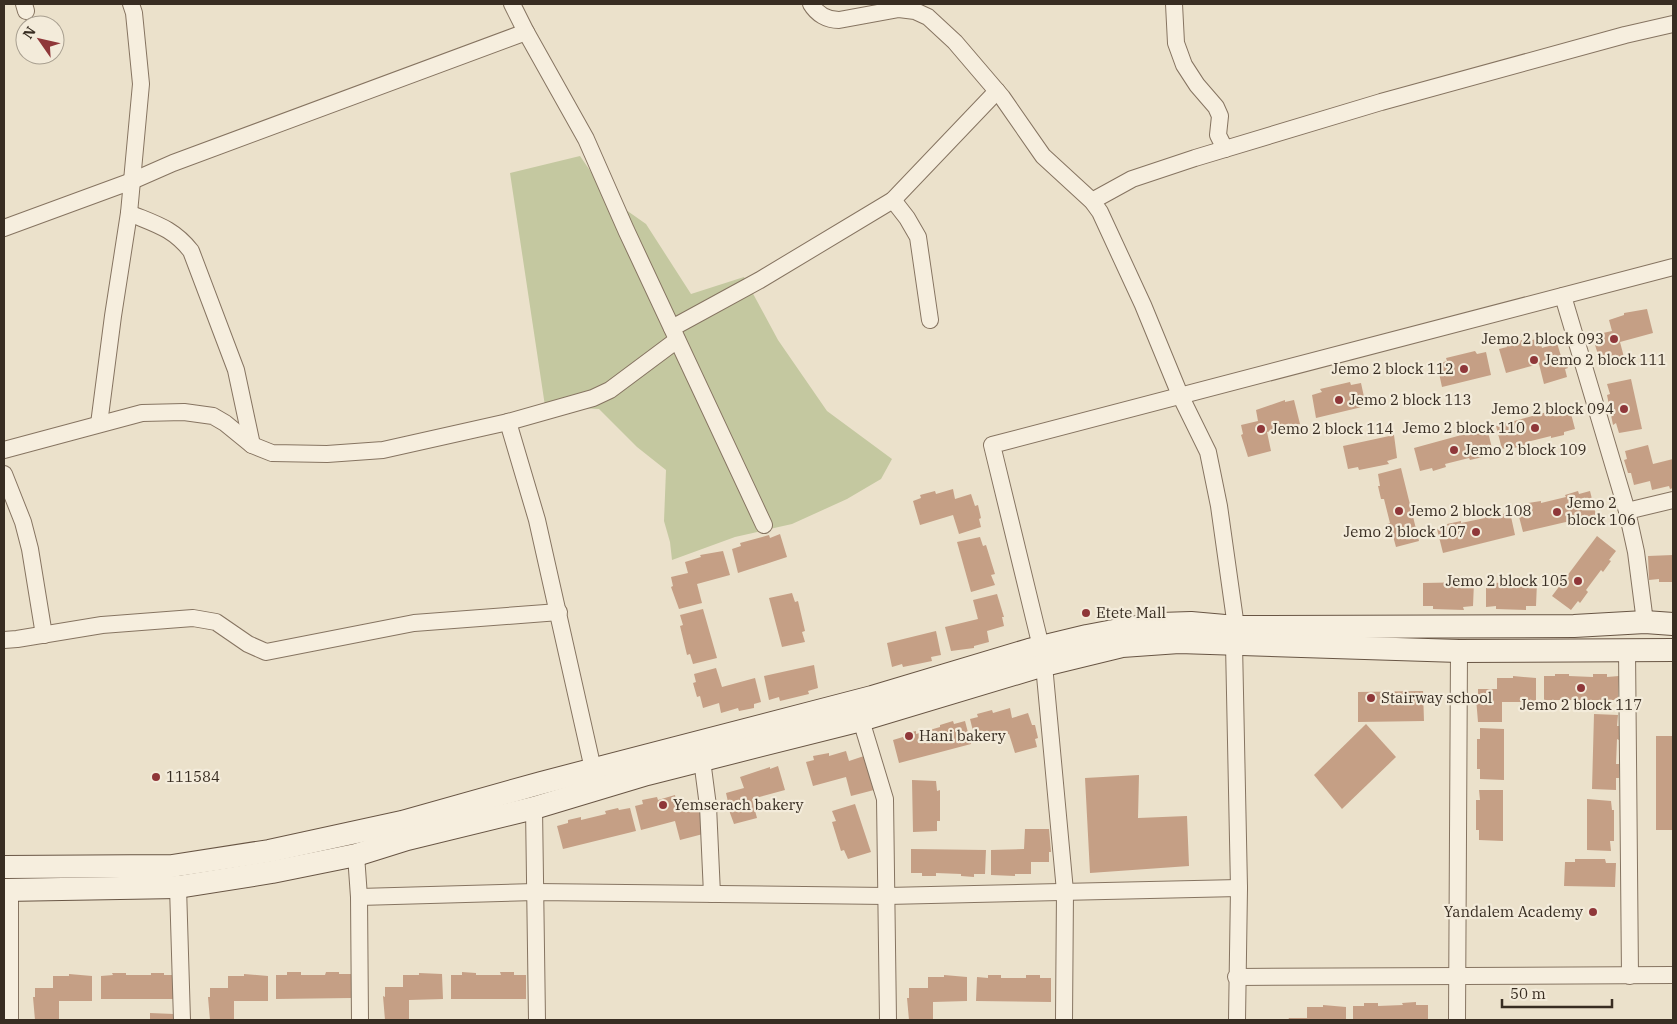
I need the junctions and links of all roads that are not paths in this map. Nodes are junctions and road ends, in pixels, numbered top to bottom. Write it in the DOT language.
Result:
graph roads {
  1 [pos="131,4"];
  2 [pos="512,4"];
  3 [pos="811,4"];
  4 [pos="1174,4"];
  5 [pos="1673,24"];
  6 [pos="526,32"];
  7 [pos="997,91"];
  8 [pos="1225,149"];
  9 [pos="132,181"];
  10 [pos="893,200"];
  11 [pos="1092,201"];
  12 [pos="129,213"];
  13 [pos="4,228"];
  14 [pos="1673,267"];
  15 [pos="1563,296"];
  16 [pos="930,320"];
  17 [pos="674,334"];
  18 [pos="1180,395"];
  19 [pos="508,422"];
  20 [pos="99,424"];
  21 [pos="252,445"];
  22 [pos="4,450"];
  23 [pos="4,474"];
  24 [pos="1673,500"];
  25 [pos="1627,511"];
  26 [pos="764,525"];
  27 [pos="559,612"];
  28 [pos="1645,622"];
  29 [pos="1673,624"];
  30 [pos="44,635"];
  31 [pos="1235,635"];
  32 [pos="4,640"];
  33 [pos="1627,650"];
  34 [pos="1673,650"];
  35 [pos="1460,651"];
  36 [pos="1043,656"];
  37 [pos="861,720"];
  38 [pos="702,760"];
  39 [pos="645,765"];
  40 [pos="593,769"];
  41 [pos="534,808"];
  42 [pos="356,856"];
  43 [pos="130,866"];
  44 [pos="4,867"];
  45 [pos="178,887"];
  46 [pos="1239,888"];
  47 [pos="129,889"];
  48 [pos="7,890"];
  49 [pos="535,892"];
  50 [pos="1065,892"];
  51 [pos="712,894"];
  52 [pos="887,896"];
  53 [pos="359,897"];
  54 [pos="1673,975"];
  55 [pos="1630,976"];
  56 [pos="1236,977"];
  57 [pos="1457,977"];
  58 [pos="10,1020"];
  59 [pos="182,1020"];
  60 [pos="360,1020"];
  61 [pos="537,1020"];
  62 [pos="888,1020"];
  63 [pos="1064,1020"];
  64 [pos="1236,1020"];
  65 [pos="1457,1020"];
  1 -- 9 [label="street"];
  2 -- 6 [label="street"];
  3 -- 7 [label="street"];
  4 -- 8 [label="street"];
  5 -- 8 [label="street"];
  6 -- 9 [label="street"];
  6 -- 17 [label="street"];
  7 -- 10 [label="street"];
  7 -- 11 [label="street"];
  8 -- 11 [label="street"];
  9 -- 12 [label="street"];
  9 -- 13 [label="street"];
  10 -- 16 [label="street"];
  10 -- 17 [label="street"];
  11 -- 18 [label="street"];
  12 -- 20 [label="street"];
  12 -- 21 [label="street"];
  14 -- 15 [label="street"];
  15 -- 18 [label="street"];
  15 -- 25 [label="street"];
  17 -- 19 [label="street"];
  17 -- 26 [label="street"];
  18 -- 31 [label="street"];
  18 -- 36 [label="street"];
  19 -- 21 [label="street"];
  19 -- 27 [label="street"];
  20 -- 21 [label="street"];
  20 -- 22 [label="street"];
  23 -- 30 [label="street"];
  24 -- 25 [label="street"];
  25 -- 28 [label="street"];
  27 -- 30 [label="street"];
  27 -- 40 [label="street"];
  28 -- 29 [label="street"];
  28 -- 31 [label="street"];
  30 -- 32 [label="street"];
  31 -- 35 [label="street"];
  31 -- 36 [label="street"];
  31 -- 46 [label="street"];
  33 -- 34 [label="street"];
  33 -- 35 [label="street"];
  33 -- 55 [label="street"];
  35 -- 57 [label="street"];
  36 -- 37 [label="street"];
  36 -- 39 [label="street"];
  36 -- 50 [label="street"];
  37 -- 38 [label="street"];
  37 -- 52 [label="street"];
  38 -- 39 [label="street"];
  38 -- 51 [label="street"];
  39 -- 40 [label="street"];
  39 -- 41 [label="street"];
  40 -- 43 [label="street"];
  41 -- 42 [label="street"];
  41 -- 49 [label="street"];
  42 -- 45 [label="street"];
  42 -- 53 [label="street"];
  43 -- 44 [label="street"];
  43 -- 47 [label="street"];
  45 -- 47 [label="street"];
  45 -- 59 [label="street"];
  46 -- 50 [label="street"];
  46 -- 56 [label="street"];
  47 -- 48 [label="street"];
  48 -- 58 [label="street"];
  49 -- 51 [label="street"];
  49 -- 53 [label="street"];
  49 -- 61 [label="street"];
  50 -- 52 [label="street"];
  50 -- 63 [label="street"];
  51 -- 52 [label="street"];
  52 -- 62 [label="street"];
  53 -- 60 [label="street"];
  54 -- 55 [label="street"];
  55 -- 57 [label="street"];
  56 -- 57 [label="street"];
  56 -- 64 [label="street"];
  57 -- 65 [label="street"];
}
